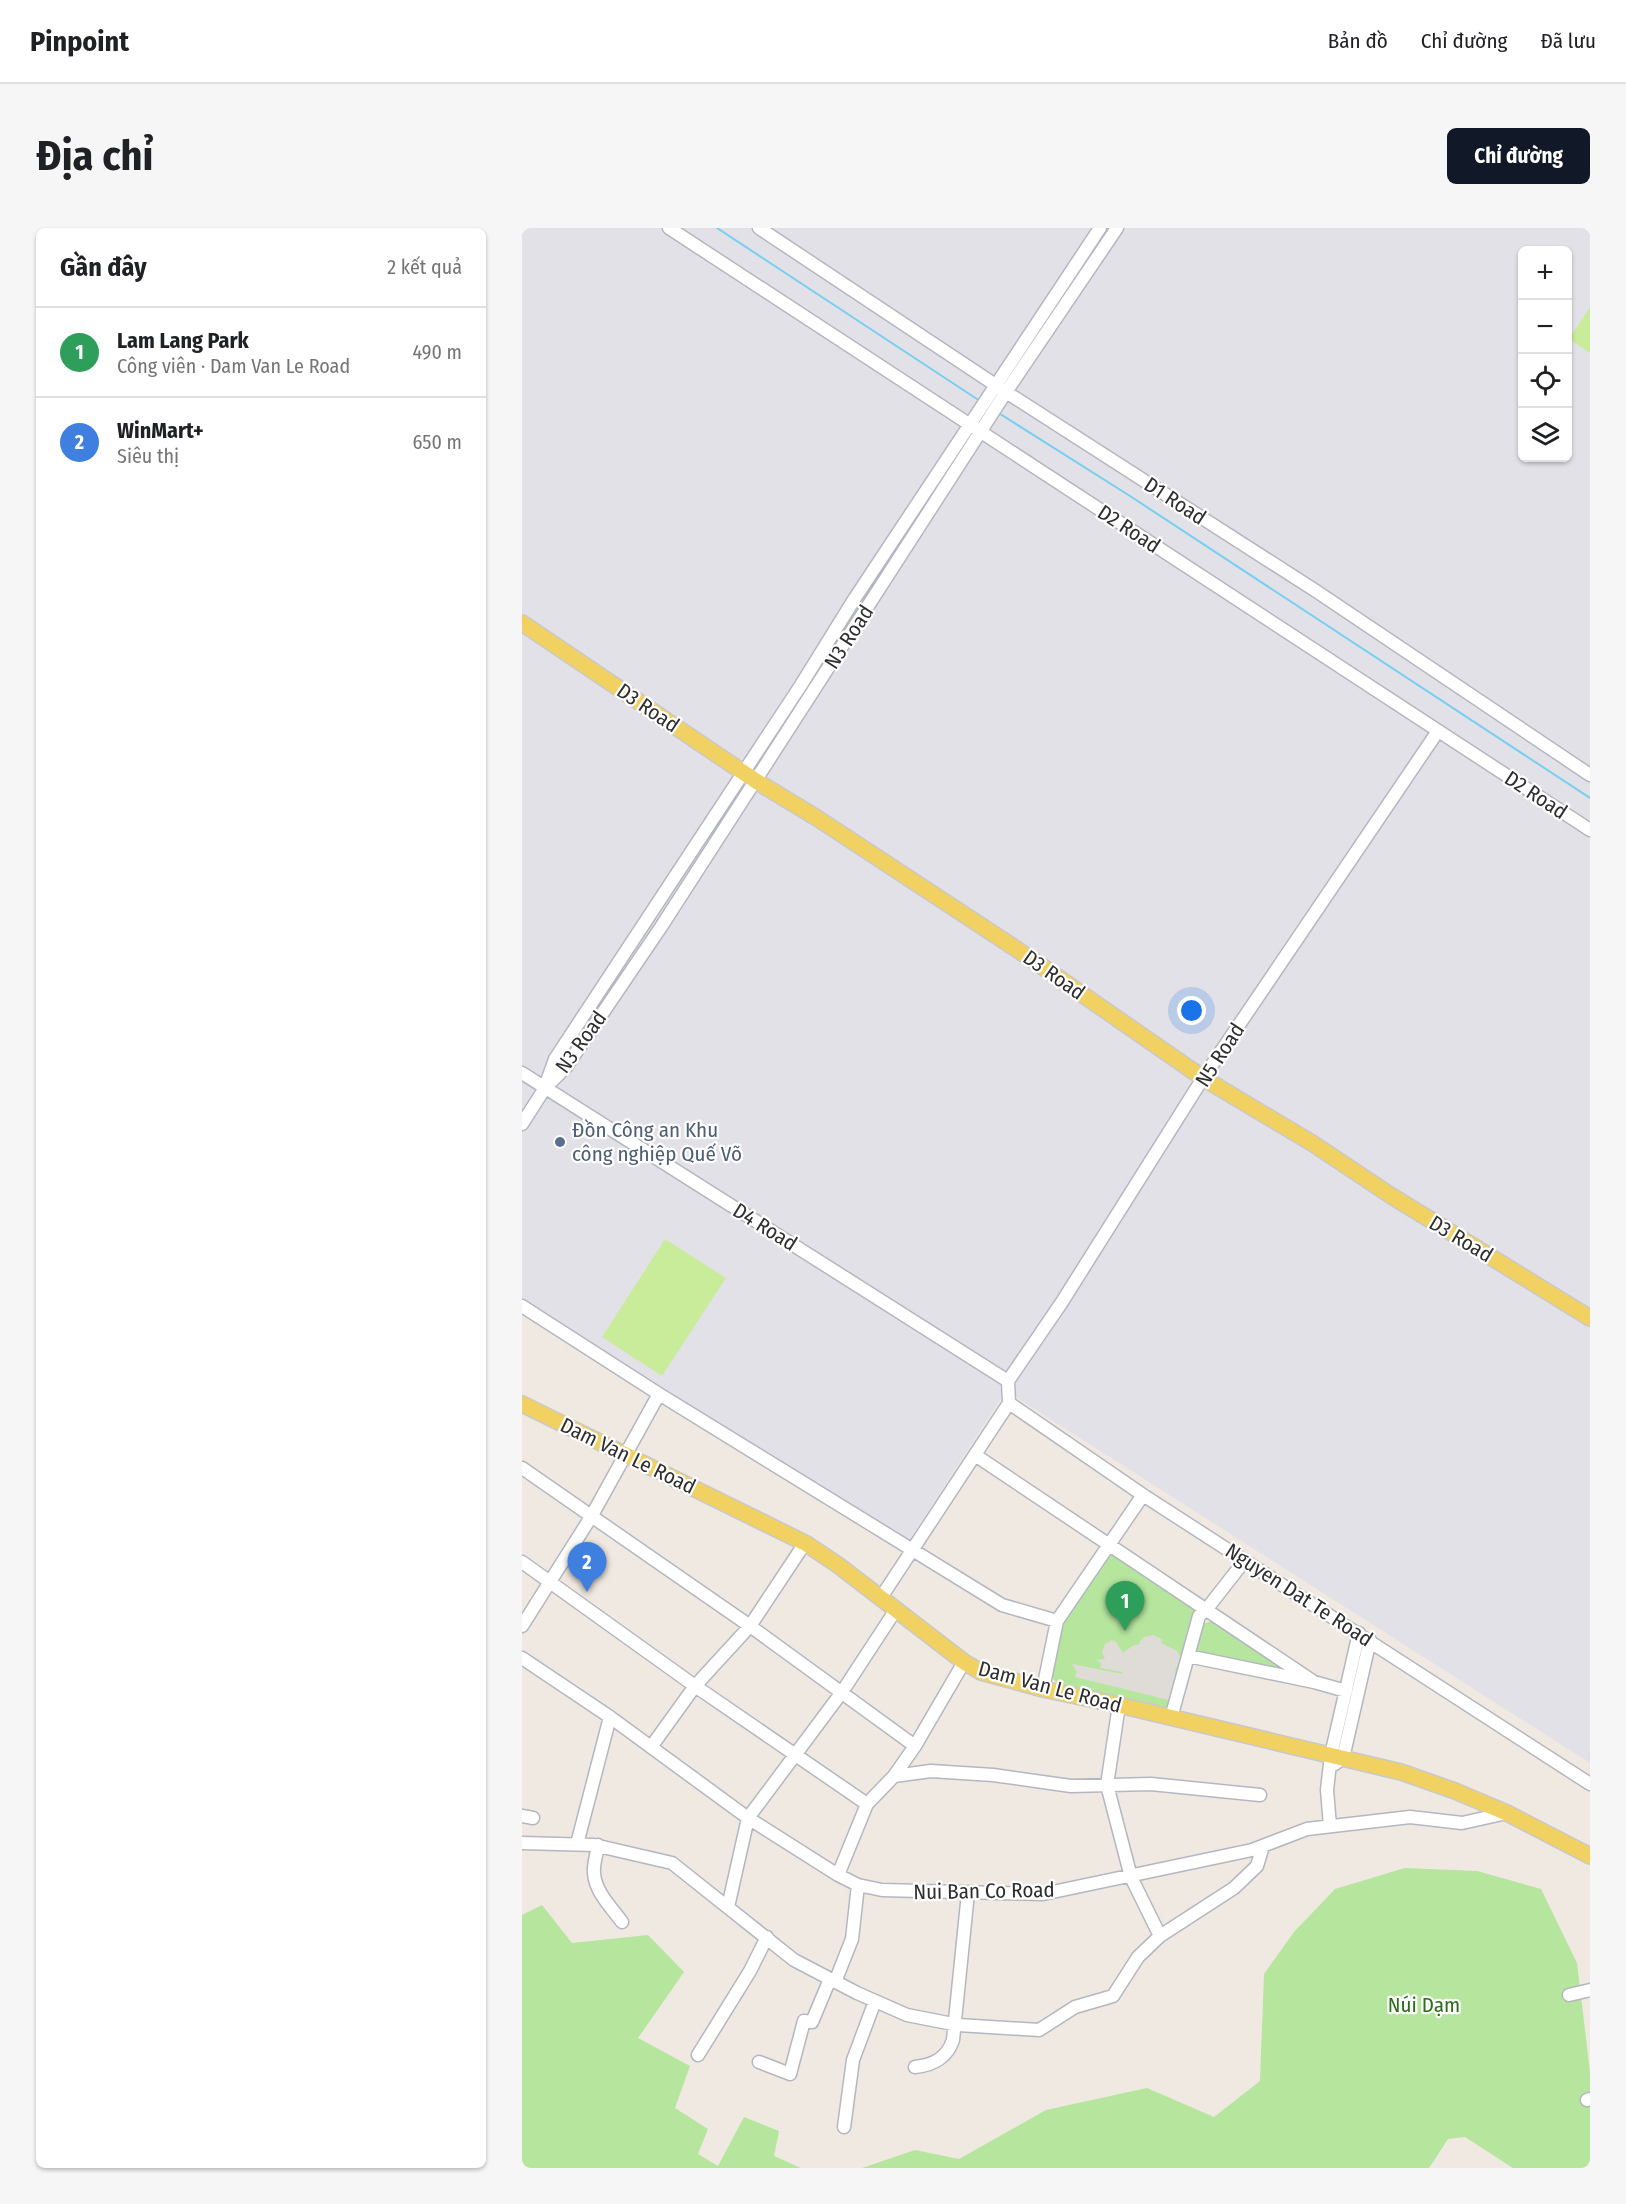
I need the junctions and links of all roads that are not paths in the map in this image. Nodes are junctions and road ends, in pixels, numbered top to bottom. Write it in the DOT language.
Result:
graph roads {
  1 [pos="669,228"];
  2 [pos="759,228"];
  3 [pos="1100,228"];
  4 [pos="1117,228"];
  5 [pos="999,392"];
  6 [pos="978,425"];
  7 [pos="855,598"];
  8 [pos="868,606"];
  9 [pos="522,623"];
  10 [pos="1437,731"];
  11 [pos="1590,775"];
  12 [pos="750,776"];
  13 [pos="1590,830"];
  14 [pos="522,1073"];
  15 [pos="1203,1078"];
  16 [pos="545,1088"];
  17 [pos="522,1125"];
  18 [pos="522,1306"];
  19 [pos="1590,1318"];
  20 [pos="1008,1381"];
  21 [pos="659,1394"];
  22 [pos="1009,1403"];
  23 [pos="522,1404"];
  24 [pos="626,1455"];
  25 [pos="975,1455"];
  26 [pos="522,1468"];
  27 [pos="1143,1495"];
  28 [pos="591,1517"];
  29 [pos="805,1543"];
  30 [pos="1110,1544"];
  31 [pos="913,1550"];
  32 [pos="1245,1560"];
  33 [pos="522,1562"];
  34 [pos="550,1582"];
  35 [pos="880,1599"];
  36 [pos="1206,1610"];
  37 [pos="895,1611"];
  38 [pos="1057,1621"];
  39 [pos="522,1626"];
  40 [pos="750,1626"];
  41 [pos="1364,1637"];
  42 [pos="1188,1656"];
  43 [pos="522,1658"];
  44 [pos="964,1662"];
  45 [pos="1314,1682"];
  46 [pos="695,1686"];
  47 [pos="1043,1689"];
  48 [pos="1346,1691"];
  49 [pos="842,1692"];
  50 [pos="1119,1705"];
  51 [pos="610,1717"];
  52 [pos="1171,1718"];
  53 [pos="915,1746"];
  54 [pos="651,1747"];
  55 [pos="796,1755"];
  56 [pos="1335,1760"];
  57 [pos="894,1776"];
  58 [pos="1590,1784"];
  59 [pos="1107,1785"];
  60 [pos="1260,1795"];
  61 [pos="867,1804"];
  62 [pos="1507,1813"];
  63 [pos="748,1818"];
  64 [pos="1330,1826"];
  65 [pos="522,1843"];
  66 [pos="577,1844"];
  67 [pos="598,1845"];
  68 [pos="1263,1846"];
  69 [pos="1590,1856"];
  70 [pos="838,1875"];
  71 [pos="1131,1877"];
  72 [pos="858,1885"];
  73 [pos="968,1893"];
  74 [pos="728,1907"];
  75 [pos="622,1922"];
  76 [pos="1160,1936"];
  77 [pos="767,1937"];
  78 [pos="833,1980"];
  79 [pos="1590,1990"];
  80 [pos="1569,1995"];
  81 [pos="875,2001"];
  82 [pos="954,2024"];
  83 [pos="698,2055"];
  84 [pos="759,2062"];
  85 [pos="915,2067"];
  86 [pos="844,2127"];
  1 -- 6 [label="street, D2 Road"];
  2 -- 5 [label="street, D1 Road"];
  3 -- 5 [label="street, N3 Road"];
  4 -- 5 [label="street, N3 Road"];
  5 -- 6 [label="street, N3 Road"];
  5 -- 11 [label="street, D1 Road"];
  6 -- 7 [label="street, N3 Road"];
  6 -- 8 [label="street, N3 Road"];
  6 -- 10 [label="street, D2 Road"];
  7 -- 8 [label="street"];
  7 -- 12 [label="street, N3 Road"];
  8 -- 12 [label="street, N3 Road"];
  9 -- 12 [label="main road, D3 Road"];
  10 -- 13 [label="street, D2 Road"];
  10 -- 15 [label="street, N5 Road"];
  12 -- 15 [label="main road, D3 Road"];
  12 -- 16 [label="street, N3 Road"];
  14 -- 16 [label="street, D4 Road"];
  15 -- 19 [label="main road, D3 Road"];
  15 -- 20 [label="street, N5 Road"];
  16 -- 17 [label="street, N3 Road"];
  16 -- 20 [label="street, D4 Road"];
  18 -- 21 [label="street"];
  20 -- 22 [label="street"];
  21 -- 24 [label="street"];
  21 -- 31 [label="street"];
  22 -- 25 [label="street"];
  22 -- 27 [label="street, Nguyen Dat Te Road"];
  23 -- 24 [label="main road, Dam Van Le Road"];
  24 -- 28 [label="street"];
  24 -- 29 [label="main road, Dam Van Le Road"];
  25 -- 30 [label="street"];
  25 -- 31 [label="street"];
  26 -- 28 [label="street"];
  27 -- 30 [label="street"];
  27 -- 32 [label="street, Nguyen Dat Te Road"];
  28 -- 34 [label="street"];
  28 -- 40 [label="street"];
  29 -- 35 [label="main road, Dam Van Le Road"];
  29 -- 40 [label="street"];
  30 -- 36 [label="street"];
  30 -- 38 [label="street"];
  31 -- 35 [label="street"];
  31 -- 38 [label="street"];
  32 -- 36 [label="street"];
  32 -- 41 [label="street, Nguyen Dat Te Road"];
  33 -- 34 [label="street"];
  34 -- 39 [label="street"];
  34 -- 46 [label="street"];
  35 -- 37 [label="main road, Dam Van Le Road"];
  36 -- 42 [label="street"];
  36 -- 45 [label="street"];
  37 -- 44 [label="main road, Dam Van Le Road"];
  37 -- 49 [label="street"];
  38 -- 47 [label="street"];
  40 -- 46 [label="street"];
  40 -- 49 [label="street"];
  41 -- 48 [label="street"];
  41 -- 56 [label="street"];
  41 -- 58 [label="street, Nguyen Dat Te Road"];
  42 -- 45 [label="street"];
  42 -- 52 [label="street"];
  43 -- 51 [label="street, Nui Ban Co Road"];
  44 -- 47 [label="main road, Dam Van Le Road"];
  44 -- 53 [label="street"];
  45 -- 48 [label="street"];
  46 -- 54 [label="street"];
  46 -- 55 [label="street"];
  47 -- 50 [label="main road, Dam Van Le Road"];
  48 -- 56 [label="street"];
  49 -- 53 [label="street"];
  49 -- 55 [label="street"];
  50 -- 52 [label="main road, Dam Van Le Road"];
  50 -- 59 [label="street"];
  51 -- 54 [label="street, Nui Ban Co Road"];
  51 -- 66 [label="street"];
  52 -- 56 [label="main road, Dam Van Le Road"];
  53 -- 57 [label="street"];
  54 -- 63 [label="street, Nui Ban Co Road"];
  55 -- 61 [label="street"];
  55 -- 63 [label="street"];
  56 -- 62 [label="main road, Dam Van Le Road"];
  56 -- 64 [label="street"];
  57 -- 59 [label="street"];
  57 -- 61 [label="street"];
  59 -- 60 [label="street"];
  59 -- 71 [label="street"];
  61 -- 70 [label="street"];
  62 -- 64 [label="street, Nui Ban Co Road"];
  62 -- 69 [label="main road, Dam Van Le Road"];
  63 -- 70 [label="street, Nui Ban Co Road"];
  63 -- 74 [label="street"];
  64 -- 68 [label="street, Nui Ban Co Road"];
  65 -- 66 [label="street"];
  66 -- 67 [label="street"];
  67 -- 74 [label="street"];
  67 -- 75 [label="street"];
  68 -- 71 [label="street, Nui Ban Co Road"];
  68 -- 76 [label="street"];
  70 -- 72 [label="street, Nui Ban Co Road"];
  71 -- 73 [label="street, Nui Ban Co Road"];
  71 -- 76 [label="street"];
  72 -- 73 [label="street, Nui Ban Co Road"];
  72 -- 78 [label="street"];
  73 -- 82 [label="street"];
  74 -- 77 [label="street"];
  76 -- 82 [label="street"];
  77 -- 78 [label="street"];
  77 -- 83 [label="street"];
  78 -- 81 [label="street"];
  78 -- 84 [label="street"];
  79 -- 80 [label="street"];
  81 -- 82 [label="street"];
  81 -- 86 [label="street"];
  82 -- 85 [label="street"];
}
